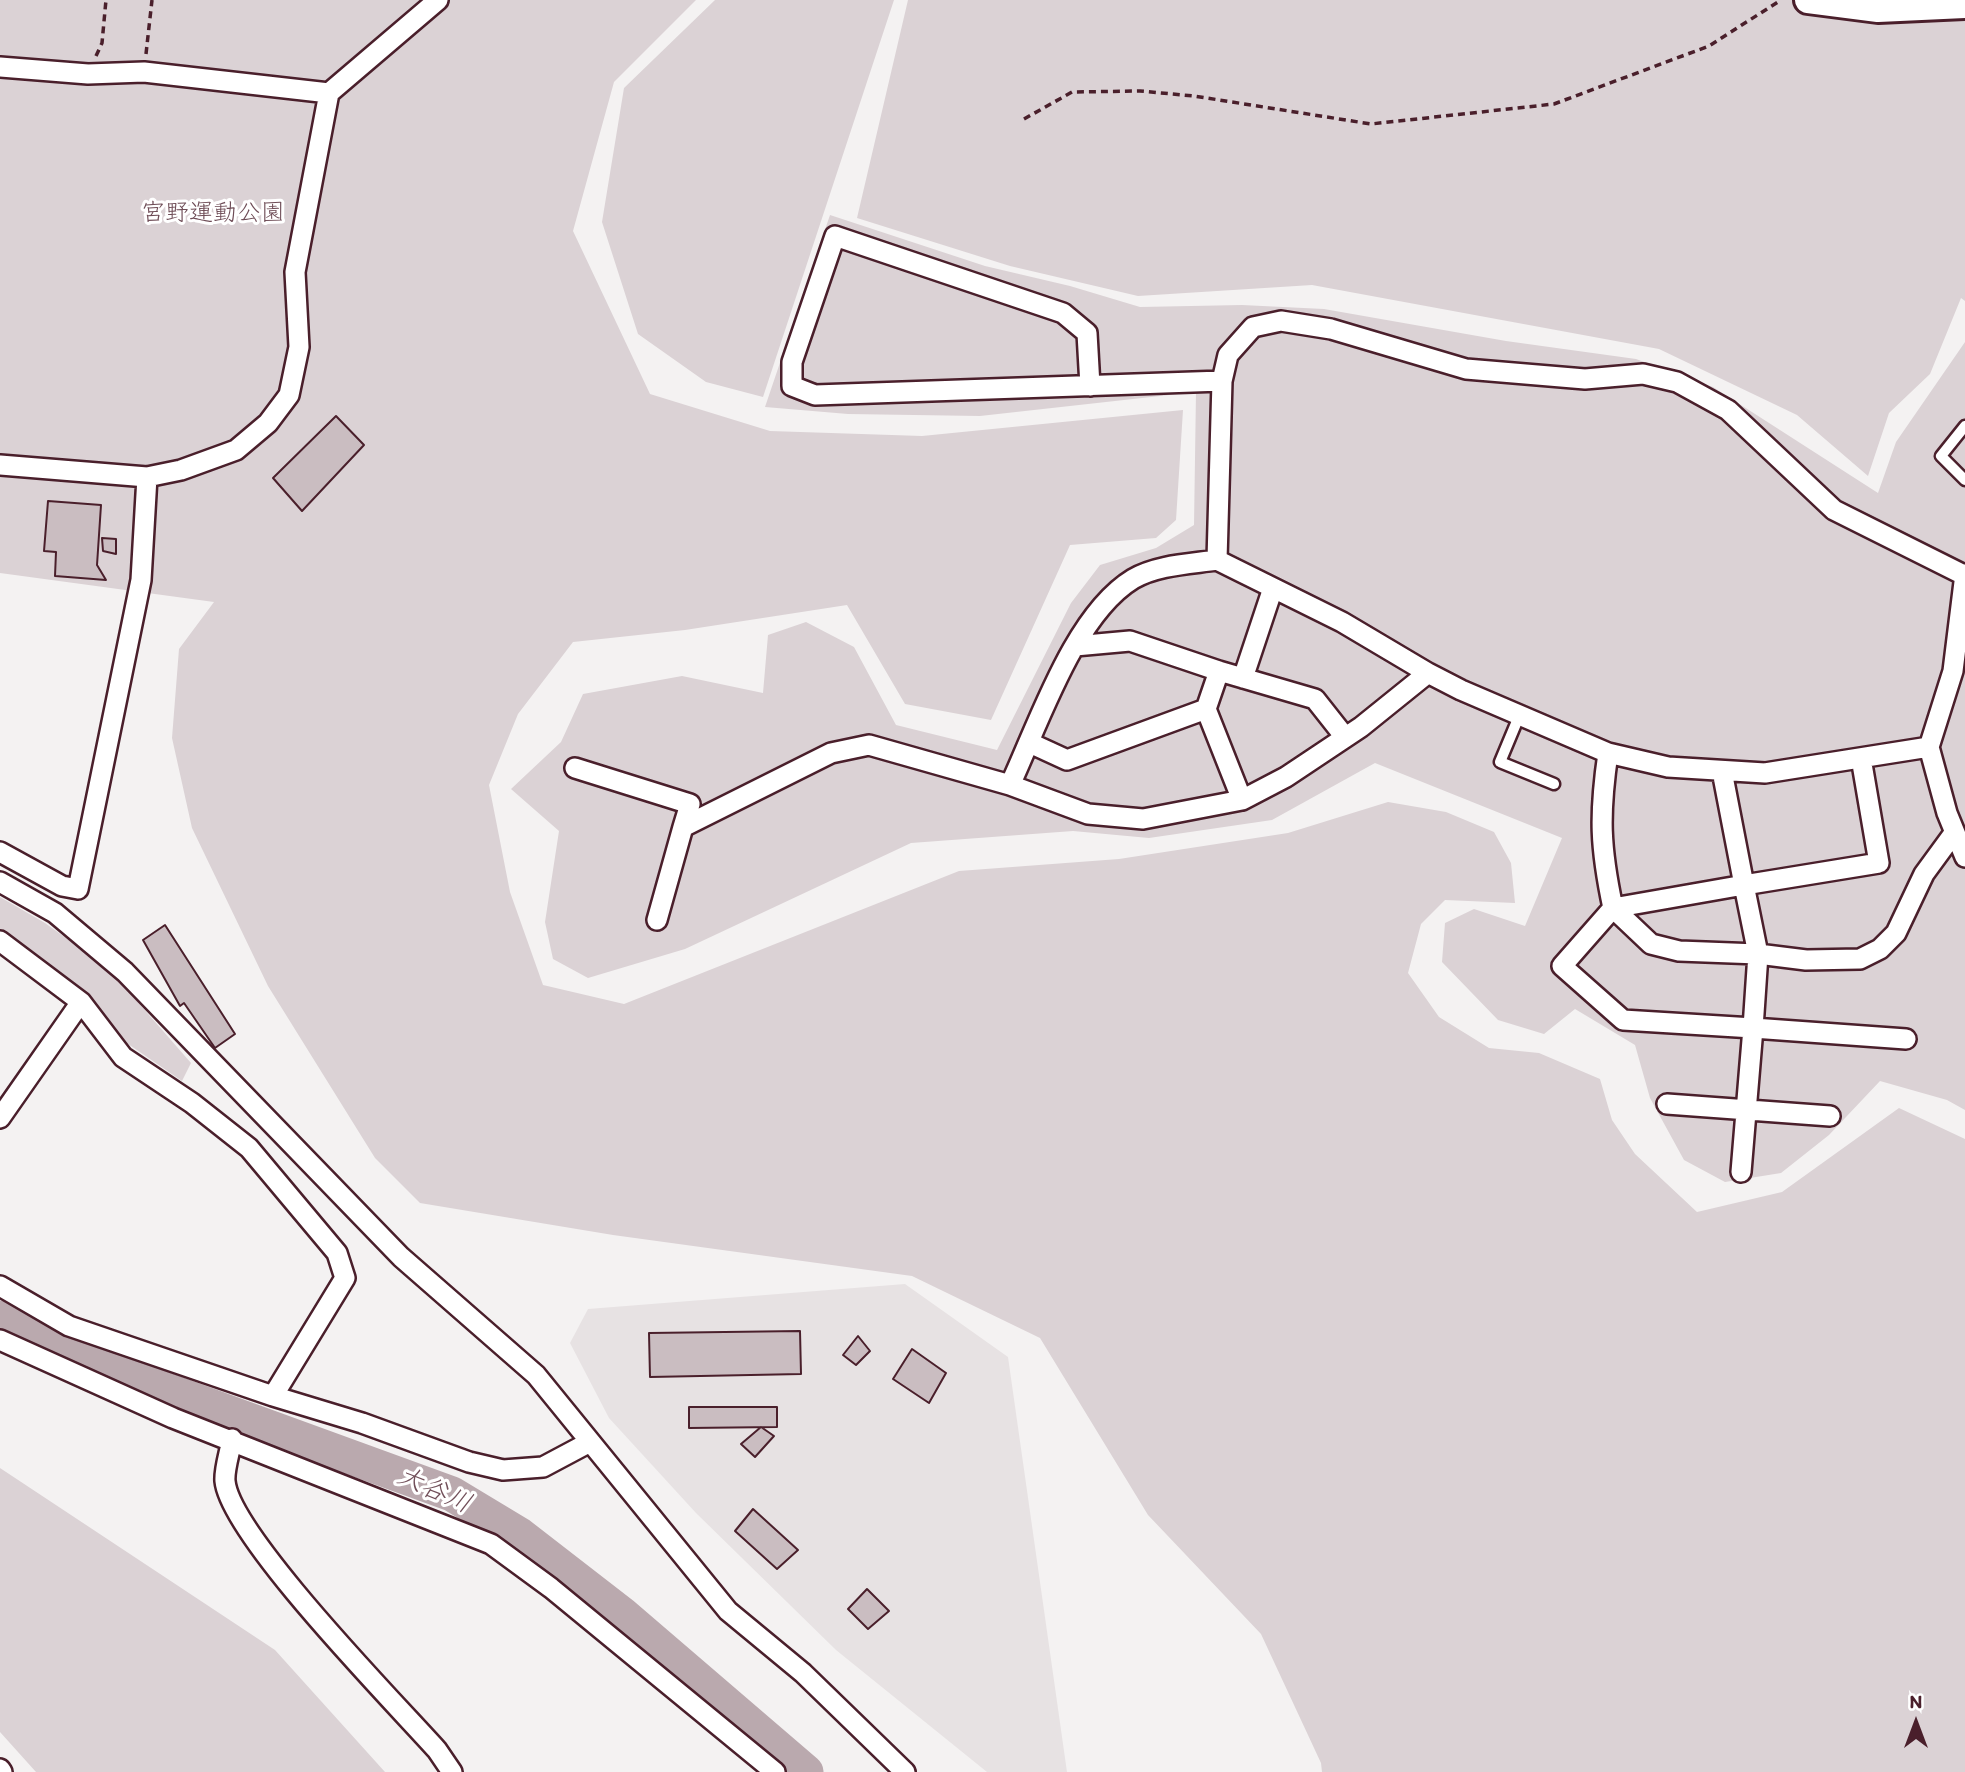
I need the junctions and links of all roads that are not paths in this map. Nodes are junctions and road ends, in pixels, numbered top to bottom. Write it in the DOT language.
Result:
graph roads {
  1 [pos="438,0"];
  2 [pos="1808,0"];
  3 [pos="1965,5"];
  4 [pos="0,66"];
  5 [pos="329,93"];
  6 [pos="1222,381"];
  7 [pos="1090,386"];
  8 [pos="1965,426"];
  9 [pos="0,466"];
  10 [pos="147,477"];
  11 [pos="1965,480"];
  12 [pos="1217,560"];
  13 [pos="1964,574"];
  14 [pos="1273,588"];
  15 [pos="1075,646"];
  16 [pos="1219,671"];
  17 [pos="1428,673"];
  18 [pos="1243,678"];
  19 [pos="1206,709"];
  20 [pos="1520,715"];
  21 [pos="1345,737"];
  22 [pos="1030,743"];
  23 [pos="1930,747"];
  24 [pos="1608,753"];
  25 [pos="1861,758"];
  26 [pos="575,768"];
  27 [pos="1722,771"];
  28 [pos="1554,784"];
  29 [pos="1010,785"];
  30 [pos="1242,800"];
  31 [pos="683,827"];
  32 [pos="1954,832"];
  33 [pos="0,852"];
  34 [pos="1965,857"];
  35 [pos="0,882"];
  36 [pos="1744,885"];
  37 [pos="1613,908"];
  38 [pos="657,920"];
  39 [pos="0,941"];
  40 [pos="1758,954"];
  41 [pos="81,1002"];
  42 [pos="1753,1028"];
  43 [pos="1906,1039"];
  44 [pos="1667,1104"];
  45 [pos="1746,1110"];
  46 [pos="1830,1116"];
  47 [pos="0,1118"];
  48 [pos="1741,1172"];
  49 [pos="0,1286"];
  50 [pos="0,1340"];
  51 [pos="273,1396"];
  52 [pos="232,1439"];
  53 [pos="590,1442"];
  54 [pos="452,1772"];
  55 [pos="775,1772"];
  56 [pos="905,1772"];
  1 -- 5 [label="street"];
  2 -- 3 [label="street"];
  4 -- 5 [label="street"];
  5 -- 10 [label="street"];
  6 -- 7 [label="street"];
  6 -- 12 [label="street"];
  6 -- 13 [label="street"];
  7 -- 7 [label="street"];
  8 -- 11 [label="lane"];
  9 -- 10 [label="street"];
  10 -- 33 [label="street"];
  12 -- 14 [label="street"];
  12 -- 15 [label="street"];
  13 -- 23 [label="street"];
  14 -- 17 [label="street"];
  14 -- 18 [label="street"];
  15 -- 16 [label="street"];
  15 -- 22 [label="street"];
  16 -- 18 [label="street"];
  16 -- 19 [label="street"];
  17 -- 20 [label="street"];
  17 -- 21 [label="street"];
  18 -- 21 [label="street"];
  19 -- 22 [label="street"];
  19 -- 30 [label="street"];
  20 -- 24 [label="street"];
  20 -- 28 [label="lane"];
  21 -- 30 [label="street"];
  22 -- 29 [label="street"];
  23 -- 25 [label="street"];
  23 -- 32 [label="street"];
  24 -- 27 [label="street"];
  24 -- 37 [label="street"];
  25 -- 27 [label="street"];
  25 -- 36 [label="street"];
  26 -- 31 [label="street"];
  27 -- 36 [label="street"];
  29 -- 30 [label="street"];
  29 -- 31 [label="street"];
  31 -- 38 [label="street"];
  32 -- 34 [label="street"];
  32 -- 40 [label="street"];
  35 -- 53 [label="street"];
  36 -- 37 [label="street"];
  36 -- 40 [label="street"];
  37 -- 40 [label="street"];
  37 -- 42 [label="street"];
  39 -- 41 [label="street"];
  40 -- 42 [label="street"];
  41 -- 47 [label="street"];
  41 -- 51 [label="street"];
  42 -- 43 [label="street"];
  42 -- 45 [label="street"];
  44 -- 45 [label="street"];
  45 -- 46 [label="street"];
  45 -- 48 [label="street"];
  49 -- 51 [label="street"];
  50 -- 52 [label="street"];
  51 -- 53 [label="street"];
  52 -- 54 [label="street"];
  52 -- 55 [label="street"];
  53 -- 56 [label="street"];
}
